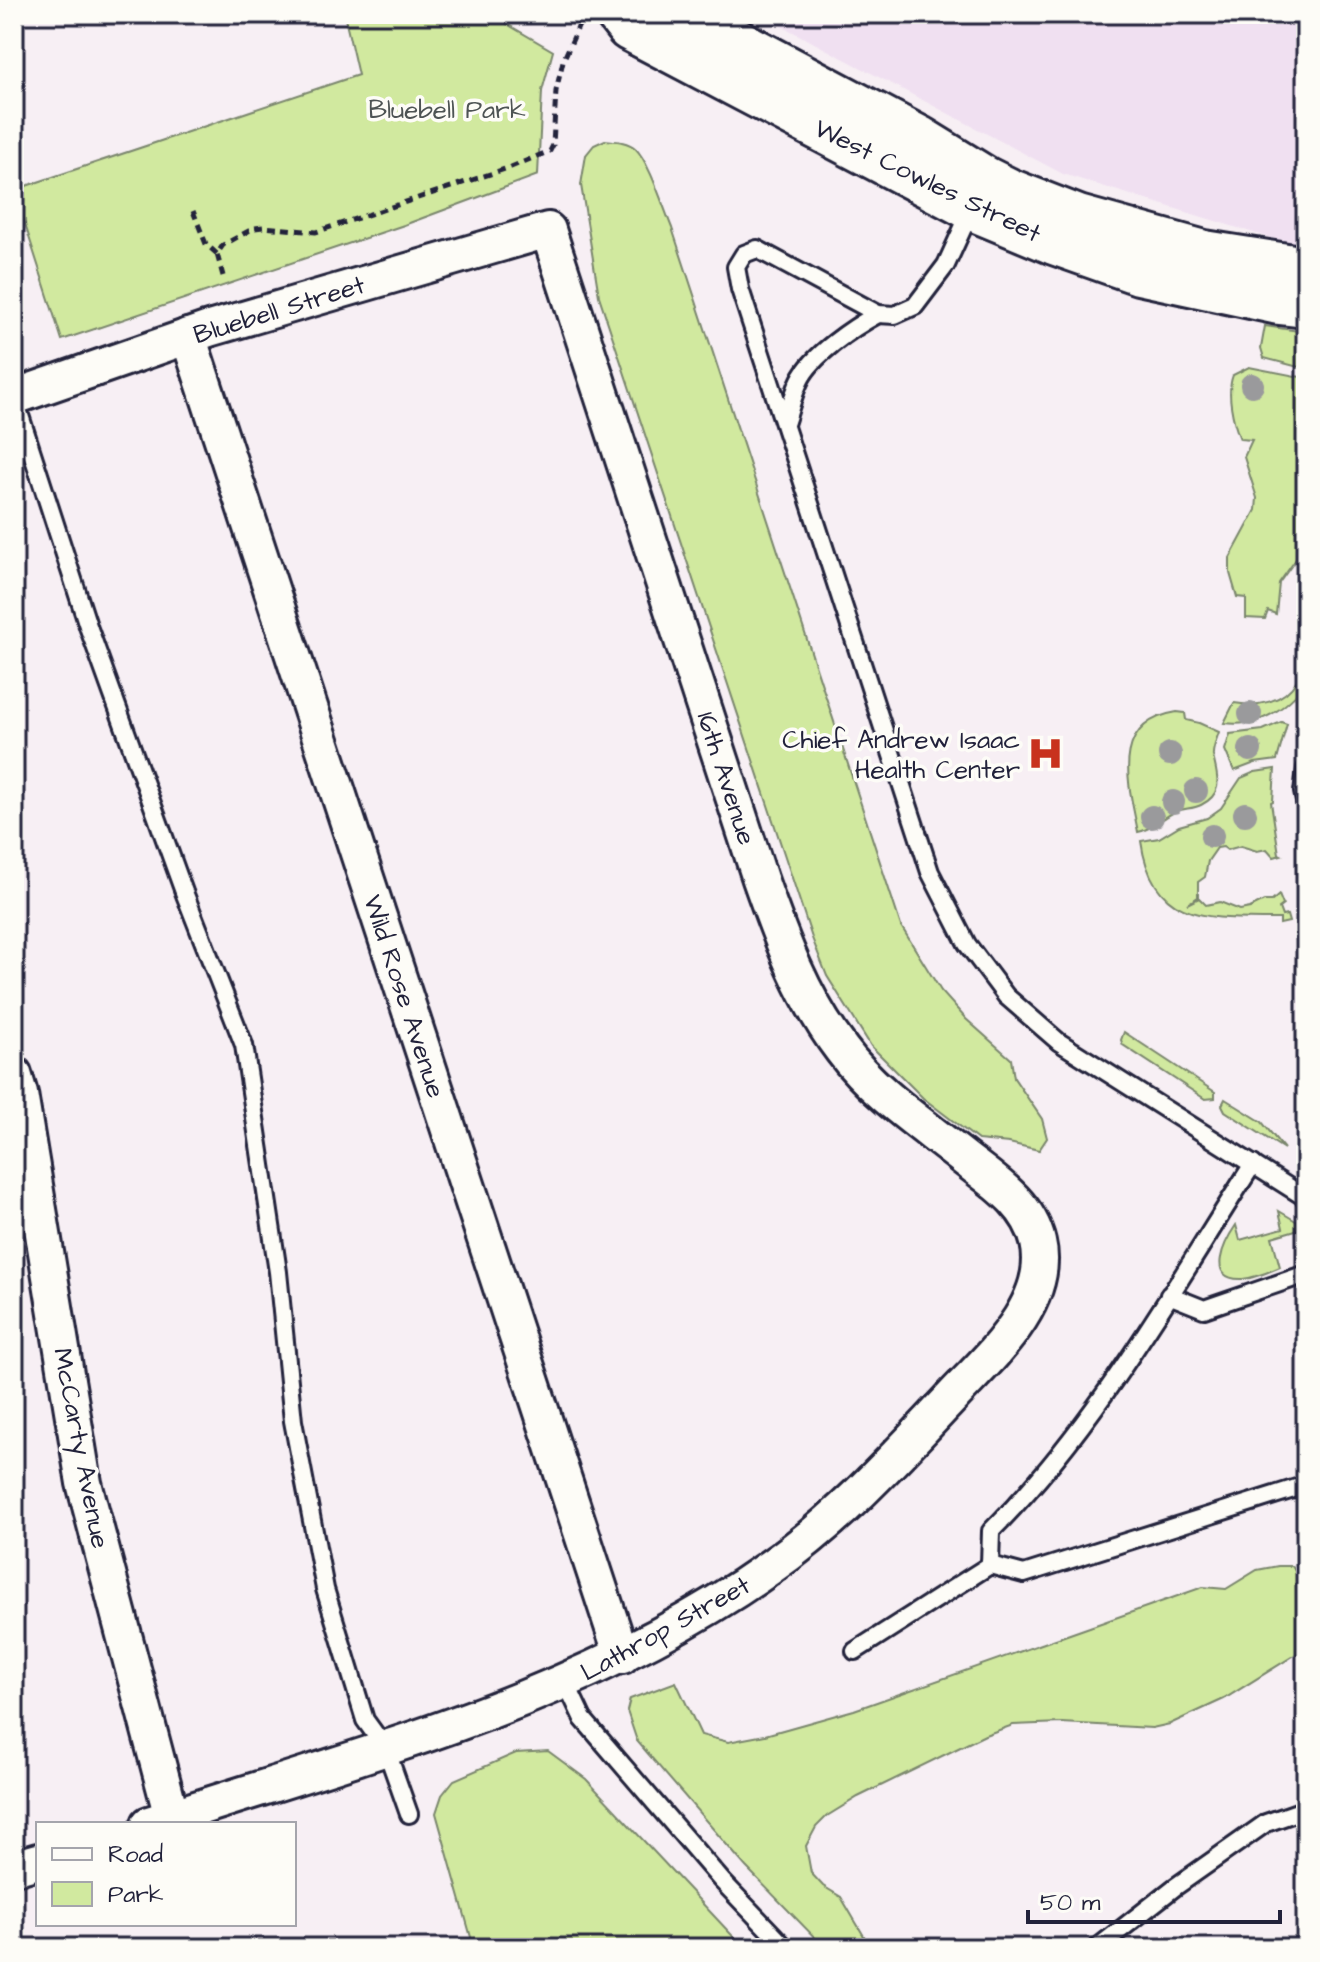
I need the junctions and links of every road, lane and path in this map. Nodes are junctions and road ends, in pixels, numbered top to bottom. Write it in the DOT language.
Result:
graph roads {
  1 [pos="685,14"];
  2 [pos="598,19"];
  3 [pos="979,194"];
  4 [pos="193,211"];
  5 [pos="548,230"];
  6 [pos="217,254"];
  7 [pos="1306,269"];
  8 [pos="223,276"];
  9 [pos="1306,305"];
  10 [pos="878,314"];
  11 [pos="188,336"];
  12 [pos="14,397"];
  13 [pos="785,424"];
  14 [pos="1306,769"];
  15 [pos="1306,806"];
  16 [pos="14,1074"];
  17 [pos="1253,1164"];
  18 [pos="1306,1198"];
  19 [pos="1039,1244"];
  20 [pos="1306,1274"];
  21 [pos="1169,1295"];
  22 [pos="1306,1485"];
  23 [pos="990,1565"];
  24 [pos="855,1651"];
  25 [pos="622,1656"];
  26 [pos="566,1683"];
  27 [pos="386,1749"];
  28 [pos="1306,1809"];
  29 [pos="409,1814"];
  30 [pos="161,1820"];
  31 [pos="36,1862"];
  32 [pos="14,1868"];
  33 [pos="786,1948"];
  34 [pos="1097,1948"];
  1 -- 3 [label="main road, West Cowles Street"];
  2 -- 3 [label="main road, West Cowles Street"];
  2 -- 6 [label="path"];
  3 -- 7 [label="main road, West Cowles Street"];
  3 -- 9 [label="main road, West Cowles Street"];
  3 -- 10 [label="lane"];
  4 -- 6 [label="path"];
  5 -- 11 [label="street, Bluebell Street"];
  5 -- 19 [label="street, 16th Avenue"];
  6 -- 8 [label="path"];
  10 -- 13 [label="lane"];
  10 -- 13 [label="lane"];
  11 -- 12 [label="street, Bluebell Street"];
  11 -- 25 [label="street, Wild Rose Avenue"];
  12 -- 27 [label="lane"];
  13 -- 17 [label="lane"];
  14 -- 15 [label="lane"];
  16 -- 30 [label="street, McCarty Avenue"];
  17 -- 18 [label="lane"];
  17 -- 21 [label="lane"];
  19 -- 25 [label="street, Lathrop Street"];
  20 -- 21 [label="lane"];
  21 -- 23 [label="lane"];
  22 -- 23 [label="lane"];
  23 -- 24 [label="lane"];
  25 -- 26 [label="street, Lathrop Street"];
  26 -- 27 [label="street, Lathrop Street"];
  26 -- 33 [label="lane"];
  27 -- 29 [label="lane"];
  27 -- 30 [label="street, Lathrop Street"];
  28 -- 34 [label="lane"];
  31 -- 32 [label="street"];
}
